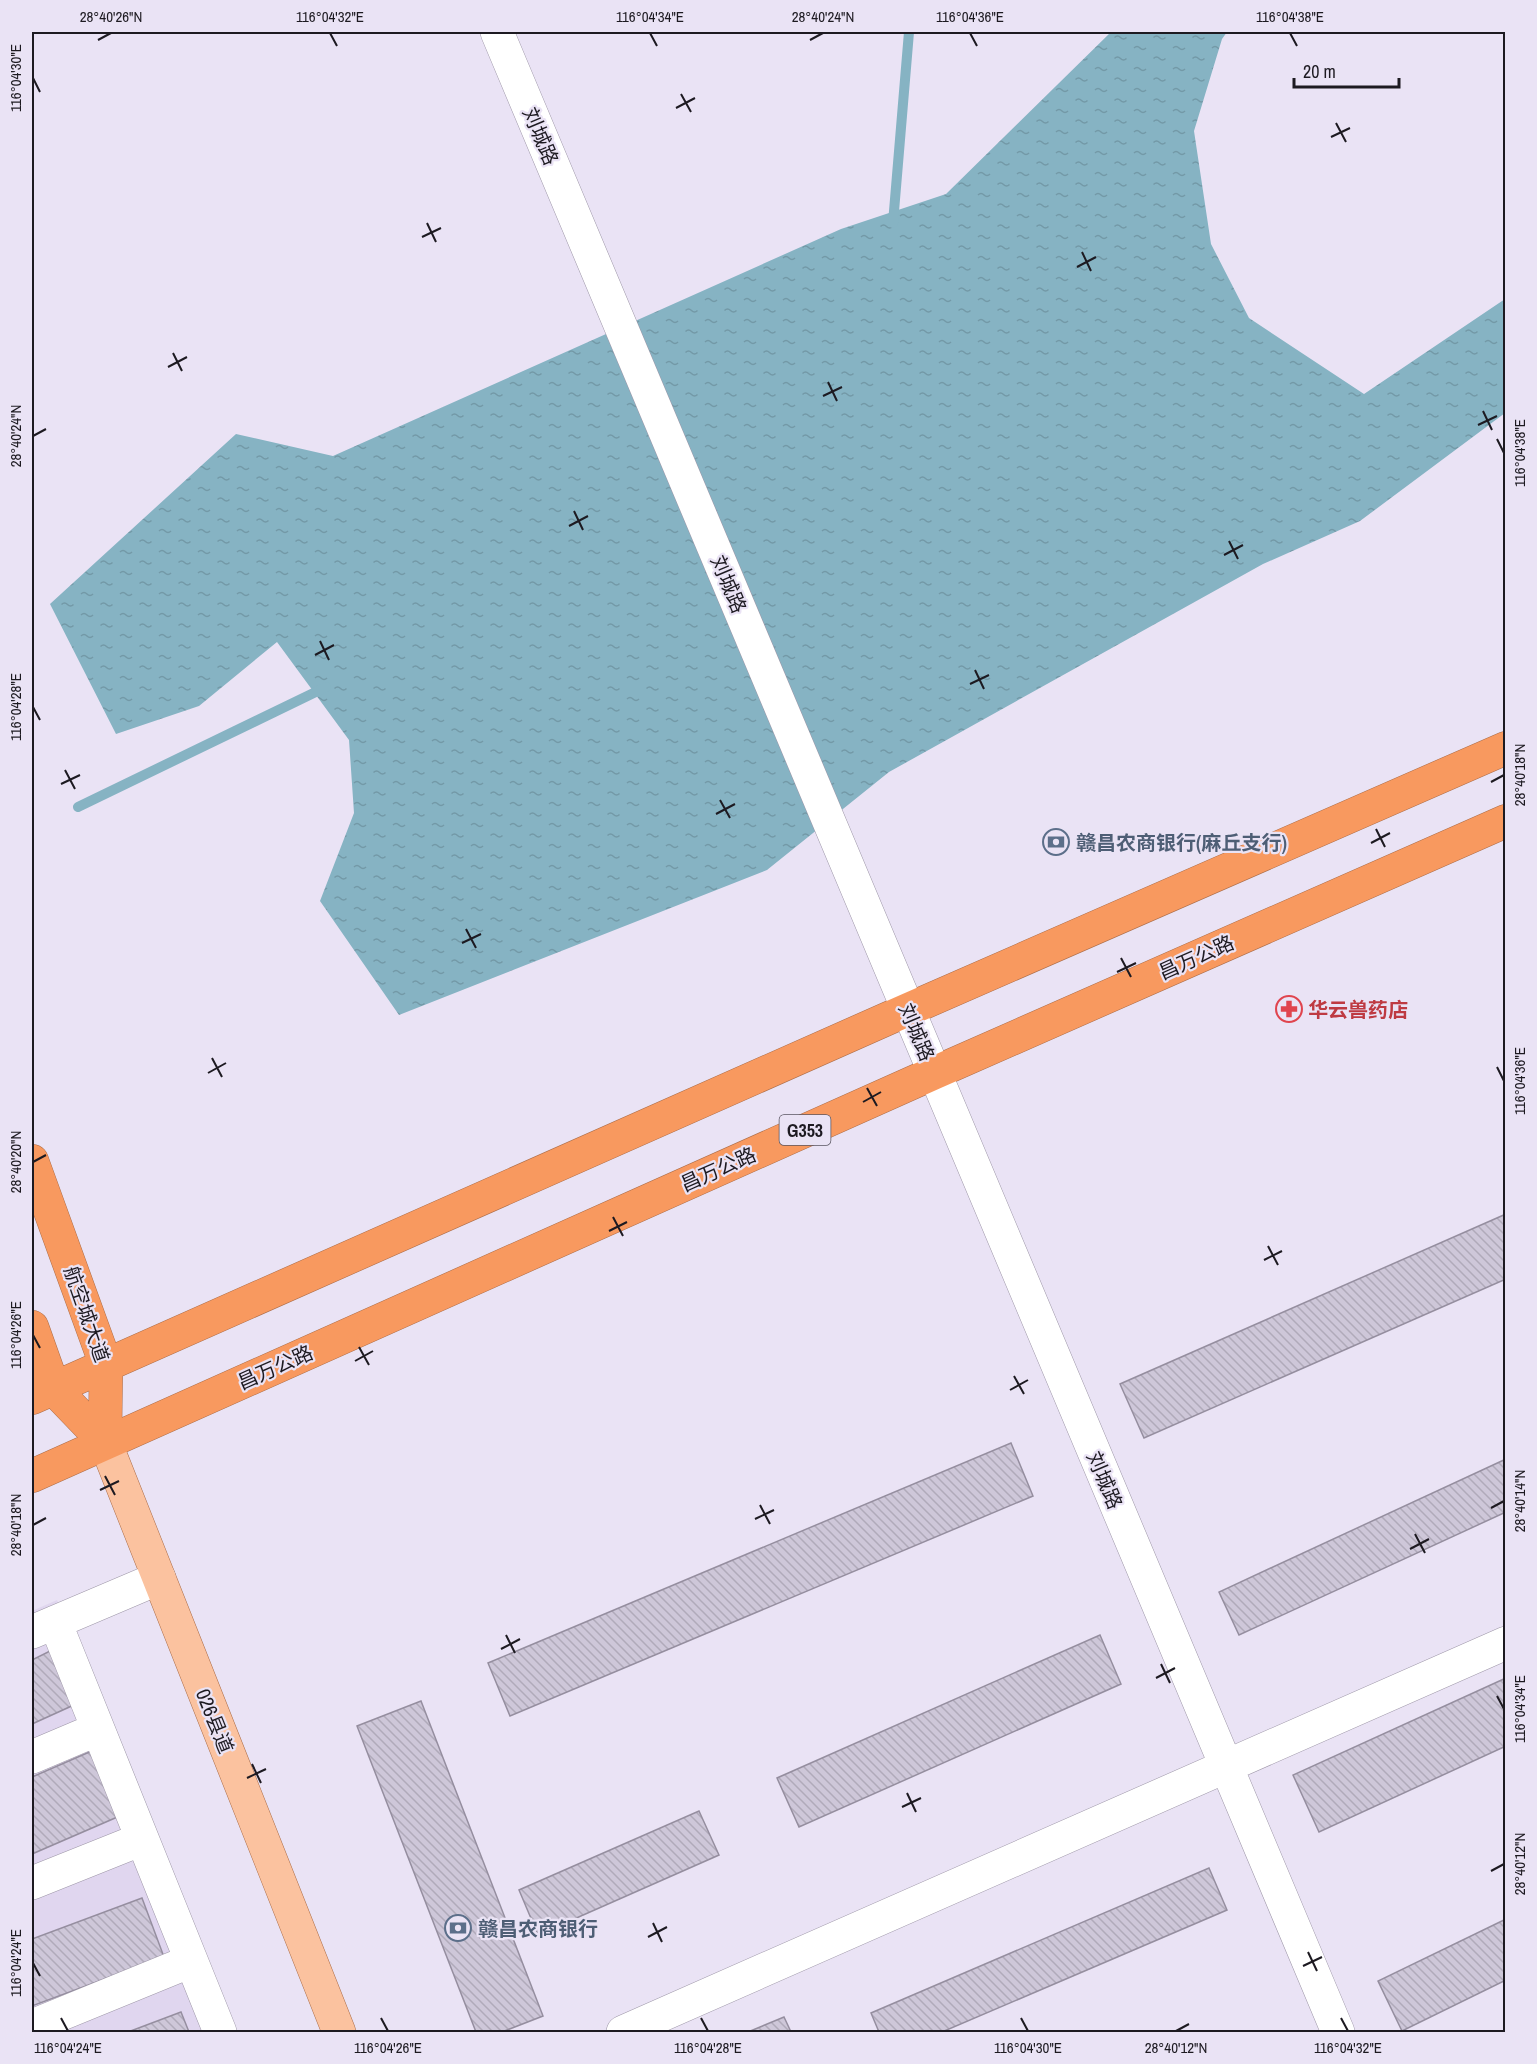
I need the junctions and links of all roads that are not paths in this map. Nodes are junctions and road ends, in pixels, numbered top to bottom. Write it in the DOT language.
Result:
graph roads {
  1 [pos="497,32"];
  2 [pos="1506,748"];
  3 [pos="1506,821"];
  4 [pos="907,1010"];
  5 [pos="934,1073"];
  6 [pos="32,1161"];
  7 [pos="32,1327"];
  8 [pos="106,1365"];
  9 [pos="43,1394"];
  10 [pos="105,1442"];
  11 [pos="32,1476"];
  12 [pos="159,1578"];
  13 [pos="43,1627"];
  14 [pos="1506,1643"];
  15 [pos="98,1729"];
  16 [pos="32,1757"];
  17 [pos="1226,1766"];
  18 [pos="142,1839"];
  19 [pos="32,1883"];
  20 [pos="191,1961"];
  21 [pos="32,2026"];
  22 [pos="220,2032"];
  23 [pos="339,2032"];
  24 [pos="623,2032"];
  25 [pos="1338,2032"];
  1 -- 4 [label="street, 刘城路"];
  2 -- 4 [label="highway"];
  3 -- 5 [label="highway, 昌万公路 / G353"];
  4 -- 5 [label="street, 刘城路"];
  4 -- 8 [label="highway"];
  5 -- 10 [label="highway, 昌万公路 / G353"];
  5 -- 17 [label="street, 刘城路"];
  6 -- 8 [label="highway, 航空城大道"];
  7 -- 9 [label="highway"];
  8 -- 9 [label="highway"];
  8 -- 10 [label="highway, 航空城大道"];
  9 -- 10 [label="highway"];
  10 -- 11 [label="highway, 昌万公路 / G353"];
  10 -- 12 [label="main road, 026县道"];
  12 -- 13 [label="street"];
  12 -- 23 [label="main road, 026县道"];
  13 -- 15 [label="street"];
  14 -- 17 [label="street"];
  15 -- 16 [label="street"];
  15 -- 18 [label="street"];
  17 -- 24 [label="street"];
  17 -- 25 [label="street, 刘城路"];
  18 -- 19 [label="street"];
  18 -- 20 [label="street"];
  20 -- 21 [label="street"];
  20 -- 22 [label="street"];
}
